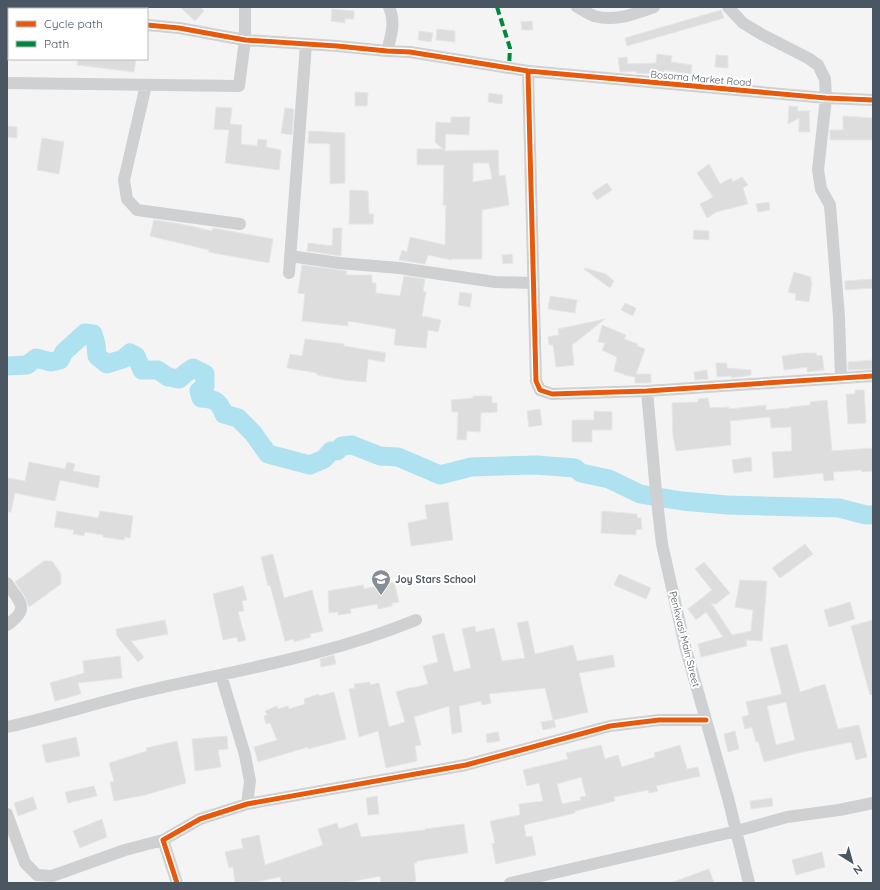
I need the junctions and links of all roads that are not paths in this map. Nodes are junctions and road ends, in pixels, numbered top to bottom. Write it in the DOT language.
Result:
graph roads {
  1 [pos="245,7"];
  2 [pos="389,7"];
  3 [pos="577,7"];
  4 [pos="654,7"];
  5 [pos="728,7"];
  6 [pos="148,25"];
  7 [pos="245,40"];
  8 [pos="306,44"];
  9 [pos="387,51"];
  10 [pos="528,71"];
  11 [pos="7,83"];
  12 [pos="146,85"];
  13 [pos="826,98"];
  14 [pos="873,100"];
  15 [pos="240,224"];
  16 [pos="290,256"];
  17 [pos="289,274"];
  18 [pos="532,283"];
  19 [pos="873,376"];
  20 [pos="841,378"];
  21 [pos="647,391"];
  22 [pos="7,583"];
  23 [pos="416,620"];
  24 [pos="7,625"];
  25 [pos="221,675"];
  26 [pos="706,720"];
  27 [pos="7,728"];
  28 [pos="873,803"];
  29 [pos="247,804"];
  30 [pos="7,814"];
  31 [pos="737,831"];
  32 [pos="164,840"];
  33 [pos="177,883"];
  34 [pos="510,883"];
  35 [pos="749,883"];
  1 -- 7 [label="street"];
  2 -- 9 [label="street"];
  3 -- 4 [label="street"];
  5 -- 13 [label="street"];
  6 -- 7 [label="street, Bosoma Market Road"];
  7 -- 8 [label="street, Bosoma Market Road"];
  7 -- 12 [label="street"];
  8 -- 9 [label="street, Bosoma Market Road"];
  8 -- 16 [label="street"];
  9 -- 10 [label="street, Bosoma Market Road"];
  10 -- 13 [label="street, Bosoma Market Road"];
  10 -- 18 [label="street"];
  11 -- 12 [label="street"];
  12 -- 15 [label="street"];
  13 -- 14 [label="street, Bosoma Market Road"];
  13 -- 20 [label="street"];
  16 -- 17 [label="street"];
  16 -- 18 [label="street"];
  18 -- 21 [label="street"];
  19 -- 20 [label="street"];
  20 -- 21 [label="street"];
  21 -- 26 [label="street, Penkwasi Main Street"];
  22 -- 24 [label="street"];
  23 -- 25 [label="street"];
  25 -- 27 [label="street"];
  25 -- 29 [label="street"];
  26 -- 29 [label="street"];
  26 -- 31 [label="street, Penkwasi Main Street"];
  28 -- 31 [label="street"];
  29 -- 32 [label="street"];
  30 -- 32 [label="street"];
  31 -- 34 [label="street"];
  31 -- 35 [label="street, Penkwasi Main Street"];
  32 -- 33 [label="street"];
}
